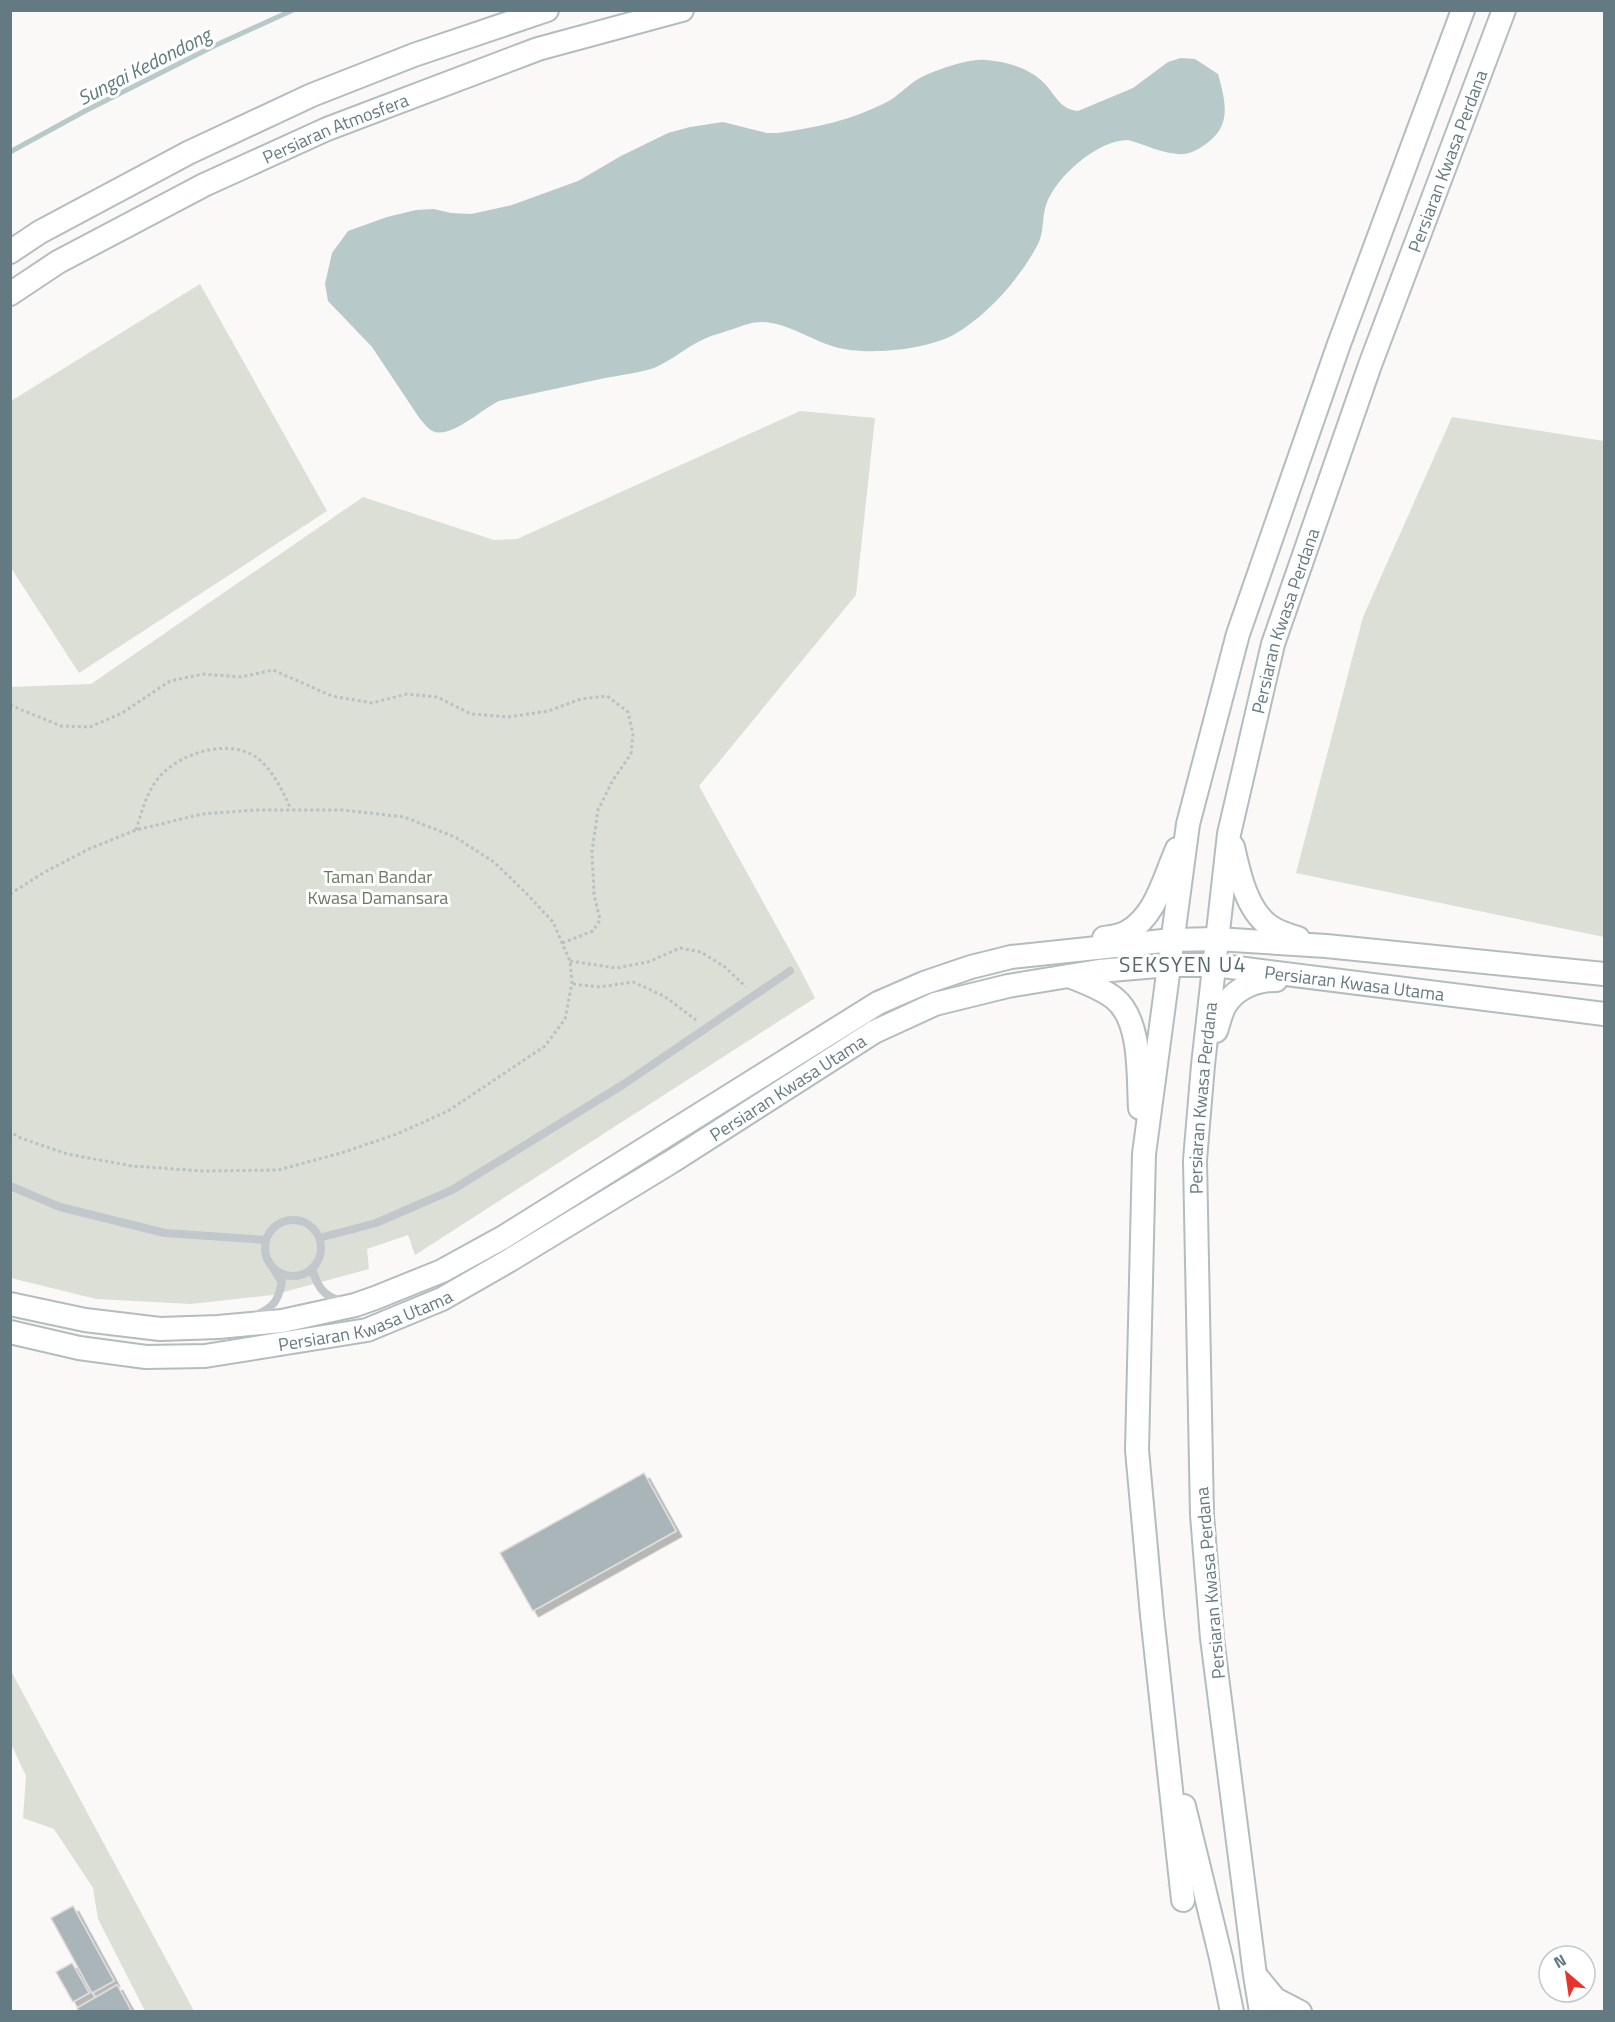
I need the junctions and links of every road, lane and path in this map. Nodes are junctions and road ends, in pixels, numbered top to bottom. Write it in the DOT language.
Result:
graph roads {
  1 [pos="547,10"];
  2 [pos="682,10"];
  3 [pos="1447,10"];
  4 [pos="1463,10"];
  5 [pos="1504,13"];
  6 [pos="1447,56"];
  7 [pos="10,252"];
  8 [pos="10,294"];
  9 [pos="10,705"];
  10 [pos="291,809"];
  11 [pos="1188,824"];
  12 [pos="136,830"];
  13 [pos="1229,834"];
  14 [pos="10,894"];
  15 [pos="1217,939"];
  16 [pos="1172,940"];
  17 [pos="562,943"];
  18 [pos="1326,946"];
  19 [pos="1011,957"];
  20 [pos="570,961"];
  21 [pos="1169,965"];
  22 [pos="1214,965"];
  23 [pos="790,971"];
  24 [pos="1605,974"];
  25 [pos="1069,976"];
  26 [pos="1319,978"];
  27 [pos="572,983"];
  28 [pos="755,996"];
  29 [pos="1605,1014"];
  30 [pos="707,1029"];
  31 [pos="1203,1065"];
  32 [pos="10,1131"];
  33 [pos="1144,1155"];
  34 [pos="10,1186"];
  35 [pos="319,1238"];
  36 [pos="267,1240"];
  37 [pos="273,1267"];
  38 [pos="312,1268"];
  39 [pos="10,1304"];
  40 [pos="355,1305"];
  41 [pos="218,1327"];
  42 [pos="10,1332"];
  43 [pos="1167,1754"];
  44 [pos="1183,1900"];
  45 [pos="1255,1975"];
  46 [pos="1232,2012"];
  47 [pos="1261,2012"];
  48 [pos="1300,2012"];
  1 -- 7 [label="main road, Persiaran Atmosfera"];
  2 -- 8 [label="main road, Persiaran Atmosfera"];
  3 -- 6 [label="main road"];
  4 -- 6 [label="main road, Persiaran Kwasa Perdana"];
  5 -- 13 [label="main road, Persiaran Kwasa Perdana"];
  6 -- 11 [label="main road, Persiaran Kwasa Perdana"];
  9 -- 17 [label="path"];
  10 -- 12 [label="path"];
  10 -- 12 [label="path"];
  10 -- 17 [label="path"];
  11 -- 16 [label="main road, Persiaran Kwasa Perdana"];
  11 -- 19 [label="main road"];
  12 -- 14 [label="path"];
  13 -- 15 [label="main road, Persiaran Kwasa Perdana"];
  13 -- 18 [label="main road"];
  15 -- 16 [label="main road, Persiaran Kwasa Utama"];
  15 -- 18 [label="main road, Persiaran Kwasa Utama"];
  15 -- 22 [label="main road, Persiaran Kwasa Perdana"];
  16 -- 19 [label="main road, Persiaran Kwasa Utama"];
  16 -- 21 [label="main road, Persiaran Kwasa Perdana"];
  17 -- 20 [label="path"];
  18 -- 24 [label="main road, Persiaran Kwasa Utama"];
  19 -- 40 [label="main road, Persiaran Kwasa Utama"];
  20 -- 27 [label="path"];
  20 -- 28 [label="path"];
  21 -- 22 [label="main road, Persiaran Kwasa Utama"];
  21 -- 25 [label="main road, Persiaran Kwasa Utama"];
  21 -- 33 [label="main road, Persiaran Kwasa Perdana"];
  22 -- 26 [label="main road, Persiaran Kwasa Utama"];
  22 -- 31 [label="main road, Persiaran Kwasa Perdana"];
  23 -- 28 [label="lane"];
  25 -- 33 [label="main road"];
  25 -- 42 [label="main road, Persiaran Kwasa Utama"];
  26 -- 29 [label="main road, Persiaran Kwasa Utama"];
  26 -- 31 [label="main road"];
  27 -- 30 [label="path"];
  27 -- 32 [label="path"];
  28 -- 30 [label="lane"];
  30 -- 35 [label="lane"];
  31 -- 45 [label="main road, Persiaran Kwasa Perdana"];
  33 -- 43 [label="main road, Persiaran Kwasa Perdana"];
  34 -- 36 [label="lane"];
  35 -- 36 [label="lane"];
  35 -- 38 [label="lane"];
  36 -- 37 [label="lane"];
  37 -- 38 [label="lane"];
  37 -- 41 [label="lane"];
  38 -- 40 [label="lane"];
  39 -- 41 [label="main road, Persiaran Kwasa Utama"];
  40 -- 41 [label="main road, Persiaran Kwasa Utama"];
  43 -- 44 [label="main road, Persiaran Kwasa Perdana"];
  43 -- 46 [label="main road"];
  45 -- 47 [label="main road, Persiaran Kwasa Perdana"];
  45 -- 48 [label="main road"];
}
